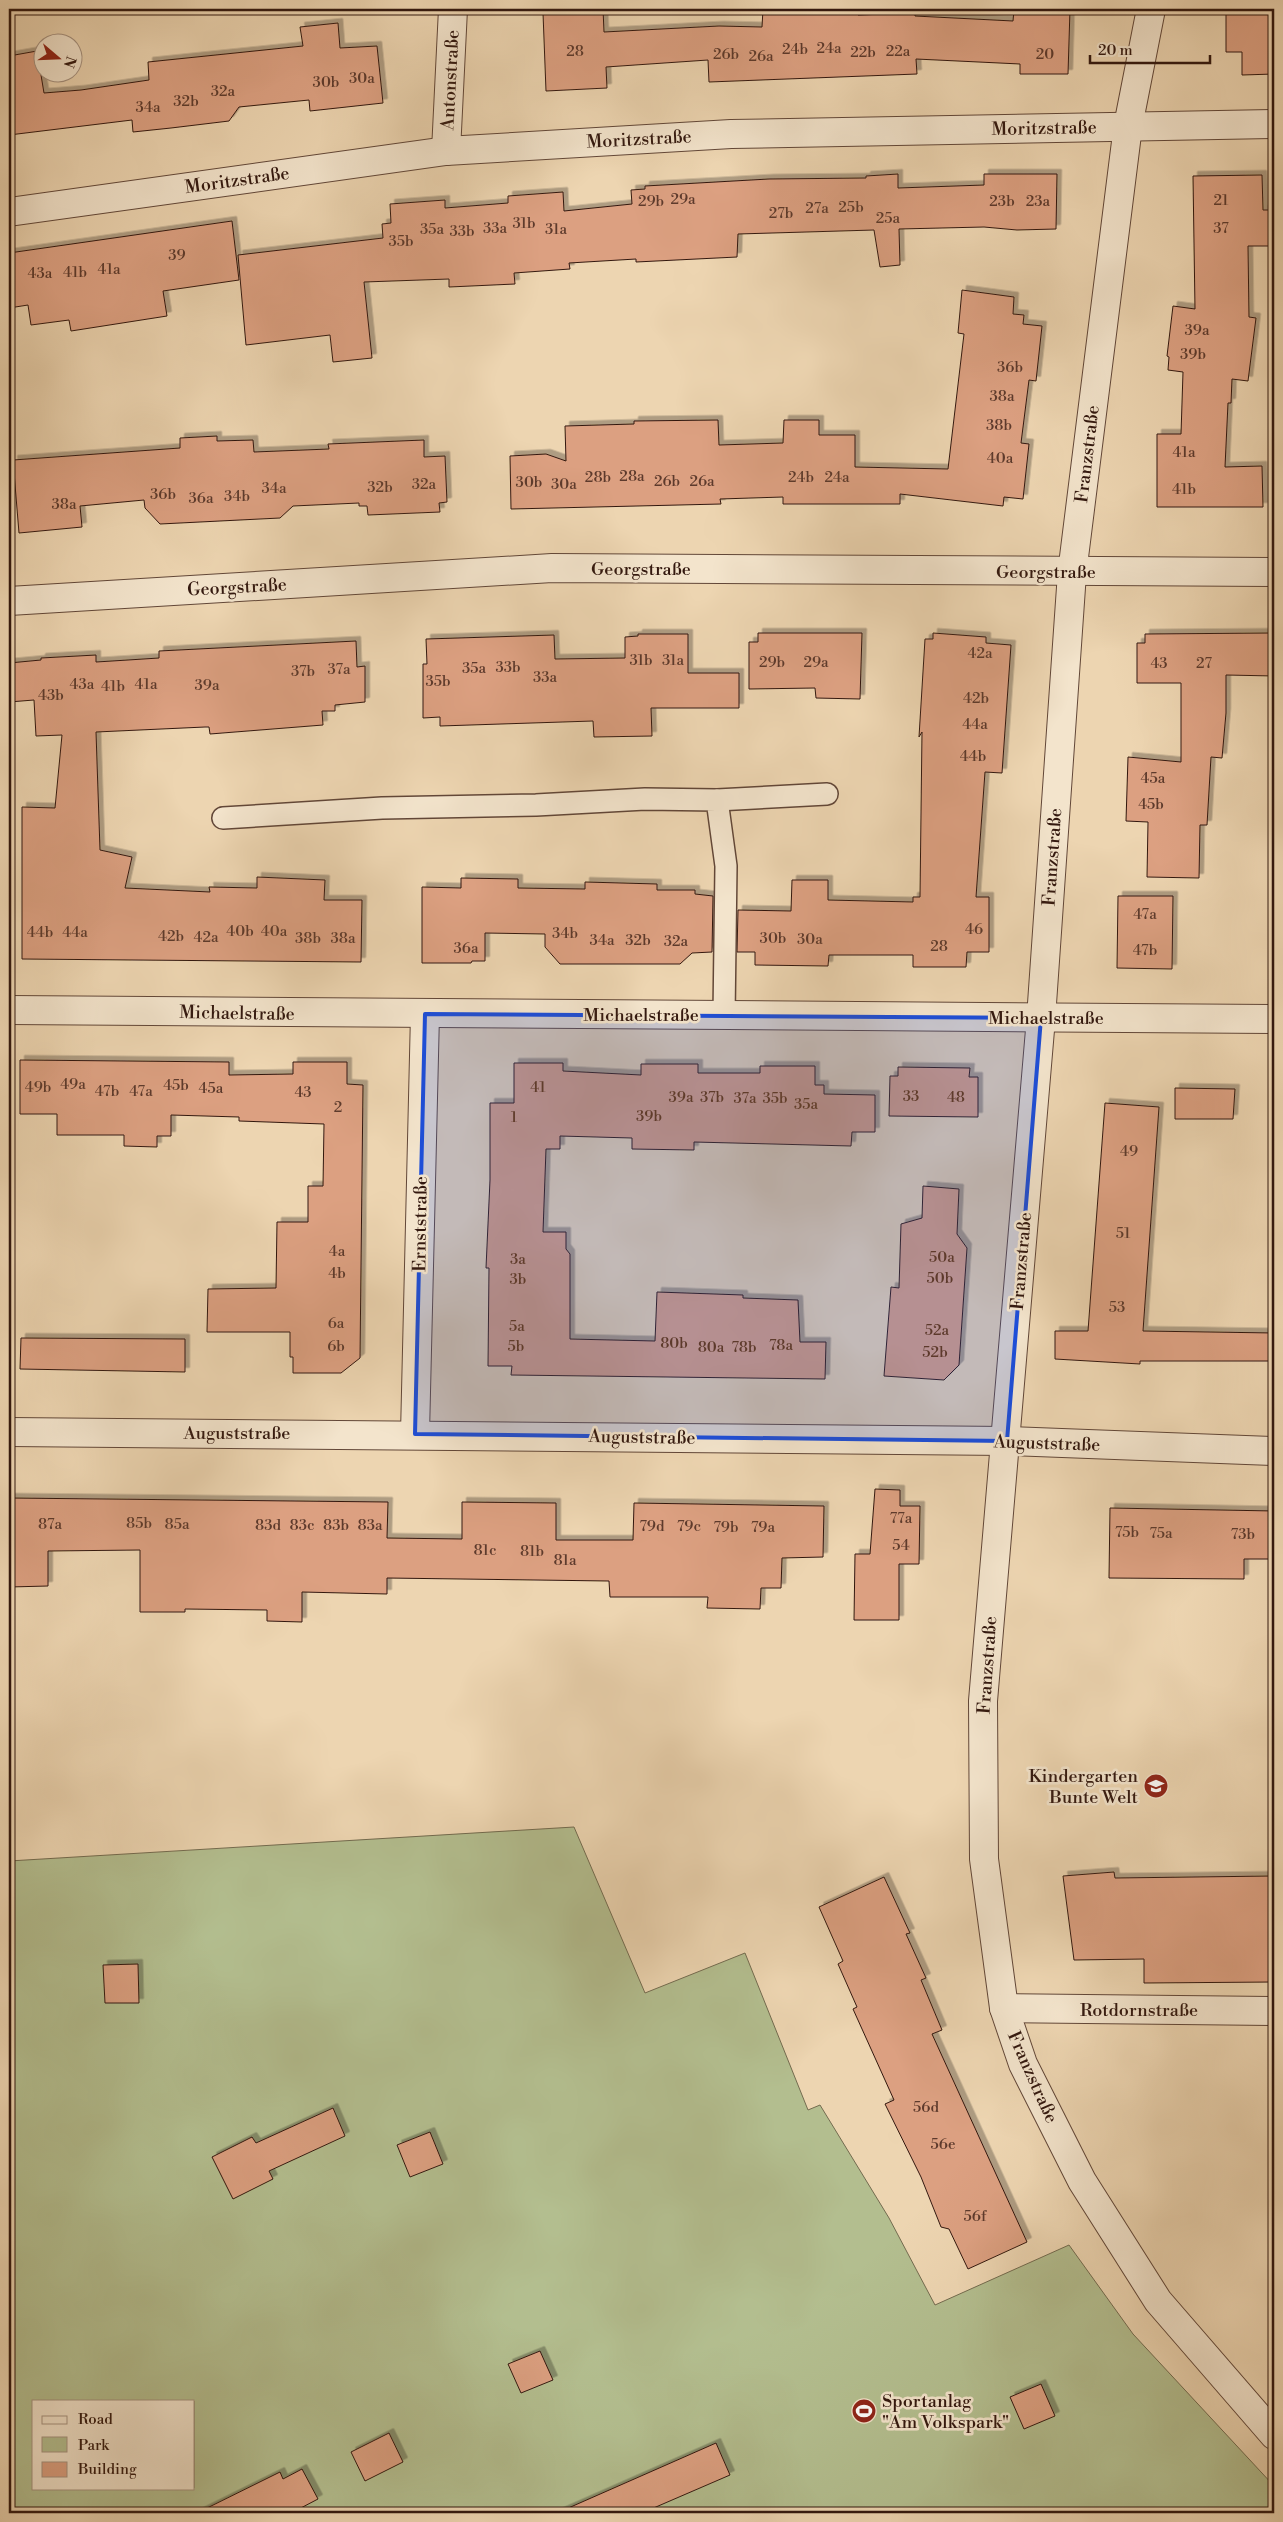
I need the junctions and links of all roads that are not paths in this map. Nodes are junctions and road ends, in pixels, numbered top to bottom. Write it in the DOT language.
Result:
graph roads {
  1 [pos="454,9"];
  2 [pos="1151,9"];
  3 [pos="1274,124"];
  4 [pos="1128,126"];
  5 [pos="446,151"];
  6 [pos="9,212"];
  7 [pos="1072,572"];
  8 [pos="1274,572"];
  9 [pos="9,601"];
  10 [pos="827,794"];
  11 [pos="717,800"];
  12 [pos="223,818"];
  13 [pos="9,1010"];
  14 [pos="424,1014"];
  15 [pos="724,1016"];
  16 [pos="1041,1018"];
  17 [pos="1274,1019"];
  18 [pos="9,1432"];
  19 [pos="415,1434"];
  20 [pos="1007,1442"];
  21 [pos="1274,1451"];
  22 [pos="1004,2008"];
  23 [pos="1274,2011"];
  24 [pos="1274,2435"];
  1 -- 5 [label="street, Antonstraße"];
  2 -- 4 [label="street, Franzstraße"];
  3 -- 4 [label="street, Moritzstraße"];
  4 -- 5 [label="street, Moritzstraße"];
  4 -- 7 [label="street, Franzstraße"];
  5 -- 6 [label="street, Moritzstraße"];
  7 -- 8 [label="street, Georgstraße"];
  7 -- 9 [label="street, Georgstraße"];
  7 -- 16 [label="street, Franzstraße"];
  10 -- 11 [label="lane"];
  11 -- 12 [label="lane"];
  11 -- 15 [label="lane"];
  13 -- 14 [label="street, Michaelstraße"];
  14 -- 15 [label="street, Michaelstraße"];
  14 -- 19 [label="street, Ernststraße"];
  15 -- 16 [label="street, Michaelstraße"];
  16 -- 17 [label="street, Michaelstraße"];
  16 -- 20 [label="street, Franzstraße"];
  18 -- 19 [label="street, Auguststraße"];
  19 -- 20 [label="street, Auguststraße"];
  20 -- 21 [label="street, Auguststraße"];
  20 -- 22 [label="street, Franzstraße"];
  22 -- 23 [label="street, Rotdornstraße"];
  22 -- 24 [label="street, Franzstraße"];
}
